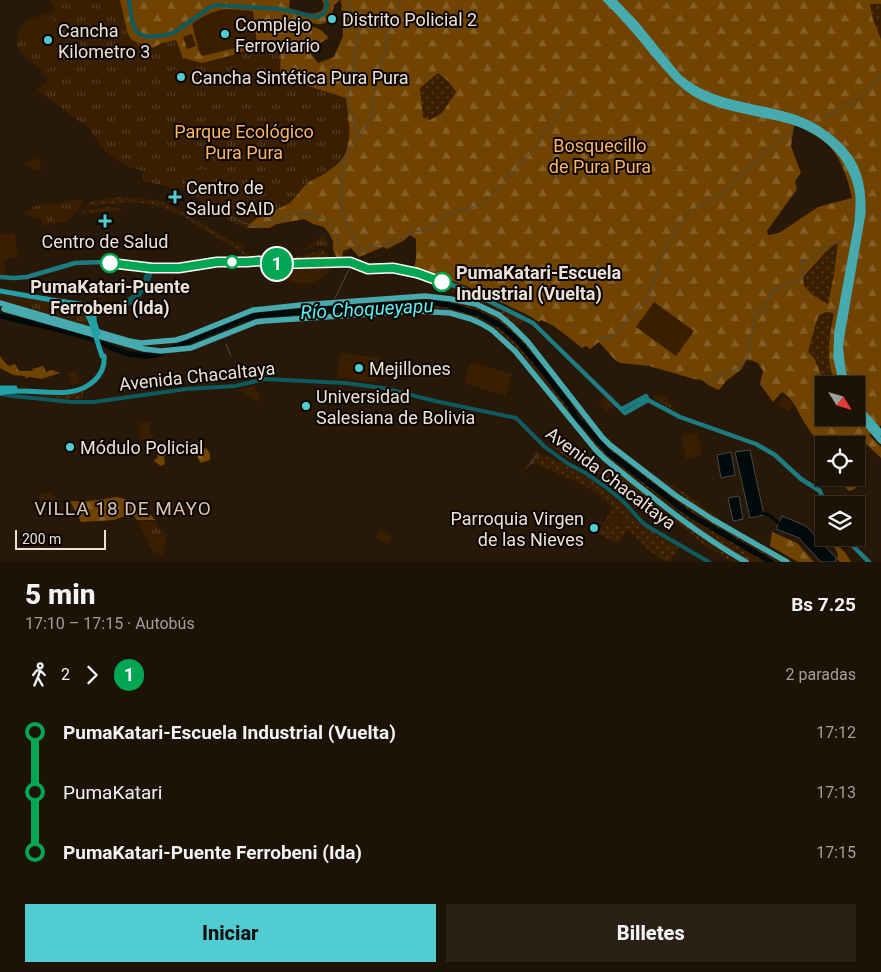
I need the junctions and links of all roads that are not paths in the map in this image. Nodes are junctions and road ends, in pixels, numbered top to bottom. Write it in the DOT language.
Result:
graph roads {
  1 [pos="129,0"];
  2 [pos="326,0"];
  3 [pos="606,0"];
  4 [pos="613,0"];
  5 [pos="150,268"];
  6 [pos="0,277"];
  7 [pos="0,290"];
  8 [pos="0,304"];
  9 [pos="0,307"];
  10 [pos="91,312"];
  11 [pos="103,356"];
  12 [pos="840,376"];
  13 [pos="844,376"];
  14 [pos="0,388"];
  15 [pos="7,391"];
  16 [pos="0,393"];
  17 [pos="25,397"];
  18 [pos="865,414"];
  19 [pos="865,422"];
  20 [pos="881,433"];
  21 [pos="881,441"];
  22 [pos="822,496"];
  23 [pos="854,546"];
  24 [pos="709,562"];
  25 [pos="746,562"];
  26 [pos="787,562"];
  27 [pos="869,562"];
  1 -- 2 [label="street"];
  3 -- 12 [label="highway"];
  4 -- 13 [label="highway"];
  5 -- 6 [label="main road"];
  5 -- 10 [label="street"];
  5 -- 22 [label="main road"];
  7 -- 10 [label="highway"];
  8 -- 26 [label="highway"];
  9 -- 25 [label="highway"];
  10 -- 11 [label="highway, bridge"];
  11 -- 14 [label="highway"];
  11 -- 15 [label="highway"];
  14 -- 15 [label="main road, Avenida Chacaltaya"];
  15 -- 16 [label="highway"];
  15 -- 17 [label="street, Avenida Chacaltaya"];
  16 -- 17 [label="street, Avenida Chacaltaya"];
  17 -- 24 [label="street, Avenida Chacaltaya"];
  18 -- 20 [label="highway"];
  19 -- 21 [label="highway"];
  23 -- 27 [label="main road"];
}
